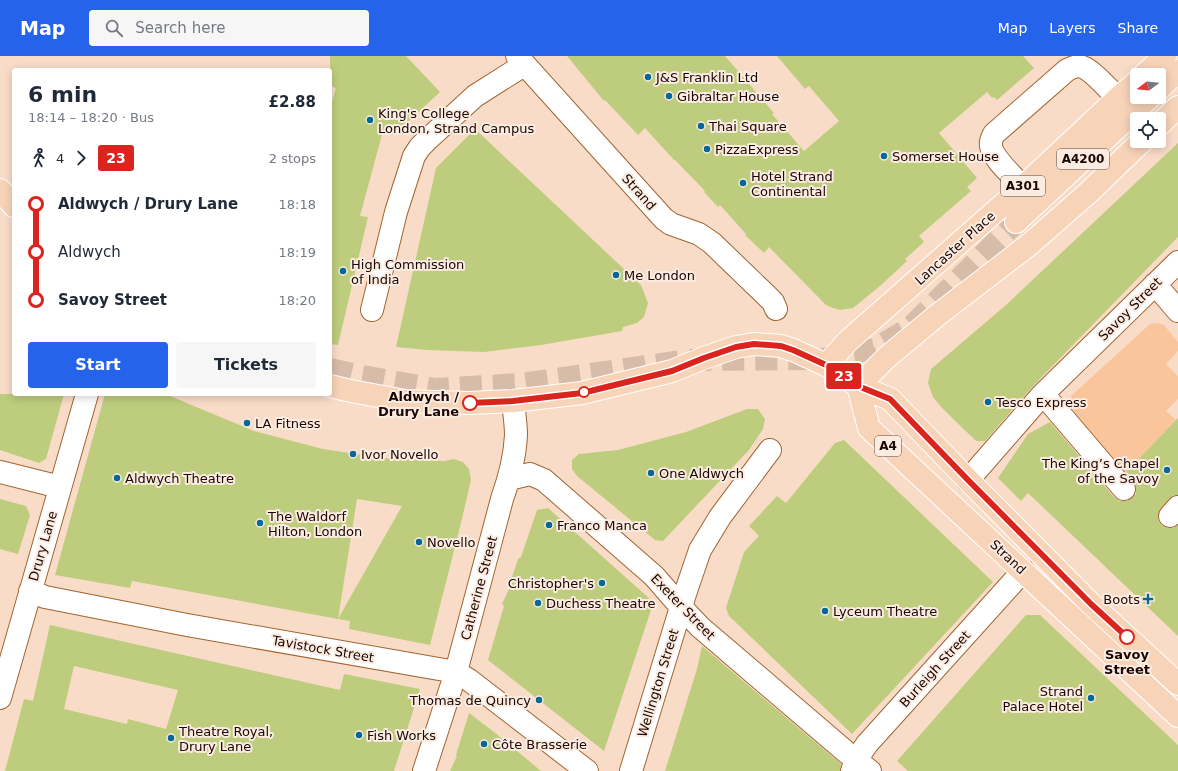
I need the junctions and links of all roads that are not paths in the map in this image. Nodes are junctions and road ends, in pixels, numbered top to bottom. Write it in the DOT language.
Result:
graph roads {
  1 [pos="1165,56"];
  2 [pos="520,60"];
  3 [pos="1152,68"];
  4 [pos="1178,71"];
  5 [pos="1166,82"];
  6 [pos="1130,88"];
  7 [pos="1118,98"];
  8 [pos="1142,104"];
  9 [pos="1178,107"];
  10 [pos="1166,118"];
  11 [pos="1135,148"];
  12 [pos="1023,187"];
  13 [pos="0,190"];
  14 [pos="12,204"];
  15 [pos="1016,222"];
  16 [pos="1178,262"];
  17 [pos="1155,284"];
  18 [pos="776,309"];
  19 [pos="372,310"];
  20 [pos="1178,311"];
  21 [pos="826,365"];
  22 [pos="332,386"];
  23 [pos="858,386"];
  24 [pos="1043,394"];
  25 [pos="86,396"];
  26 [pos="513,401"];
  27 [pos="770,450"];
  28 [pos="0,472"];
  29 [pos="509,479"];
  30 [pos="968,480"];
  31 [pos="60,487"];
  32 [pos="1124,489"];
  33 [pos="1023,570"];
  34 [pos="30,591"];
  35 [pos="681,607"];
  36 [pos="456,672"];
  37 [pos="1178,684"];
  38 [pos="0,698"];
  39 [pos="1178,716"];
  40 [pos="860,767"];
  41 [pos="424,771"];
  42 [pos="587,771"];
  43 [pos="631,771"];
  1 -- 3 [label="main road"];
  2 -- 18 [label="street, Strand"];
  2 -- 19 [label="street"];
  4 -- 5 [label="main road"];
  6 -- 7 [label="main road, Lancaster Place / A301"];
  7 -- 12 [label="main road, Lancaster Place / A301"];
  7 -- 12 [label="street"];
  8 -- 15 [label="main road, A4200"];
  9 -- 10 [label="main road"];
  11 -- 23 [label="main road"];
  12 -- 21 [label="main road, Lancaster Place / A301"];
  13 -- 14 [label="main road"];
  16 -- 17 [label="street, Savoy Street"];
  17 -- 20 [label="street"];
  17 -- 24 [label="street, Savoy Street"];
  21 -- 23 [label="main road, Strand / A4"];
  21 -- 26 [label="main road, Strand / A4"];
  22 -- 26 [label="main road, A4"];
  23 -- 30 [label="main road, Strand / A4"];
  23 -- 33 [label="main road, Strand / A4"];
  24 -- 30 [label="street, Savoy Street"];
  24 -- 32 [label="street"];
  25 -- 31 [label="street, Drury Lane"];
  26 -- 29 [label="street, Catherine Street"];
  27 -- 35 [label="street, Wellington Street"];
  28 -- 31 [label="street"];
  29 -- 35 [label="street, Exeter Street"];
  29 -- 36 [label="street, Catherine Street"];
  30 -- 37 [label="main road, Strand / A4"];
  31 -- 34 [label="street, Drury Lane"];
  33 -- 39 [label="main road, Strand / A4"];
  33 -- 40 [label="street, Burleigh Street"];
  34 -- 36 [label="street, Tavistock Street"];
  34 -- 38 [label="street, Drury Lane"];
  35 -- 40 [label="street, Exeter Street"];
  35 -- 43 [label="street, Wellington Street"];
  36 -- 41 [label="street, Catherine Street"];
  36 -- 42 [label="street, Tavistock Street"];
}
